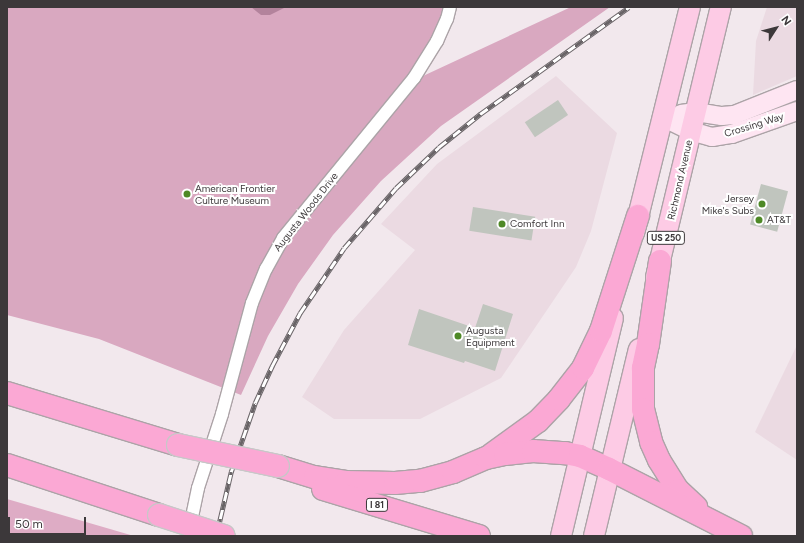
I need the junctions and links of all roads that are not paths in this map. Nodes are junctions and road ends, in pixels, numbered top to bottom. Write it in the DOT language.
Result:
graph roads {
  1 [pos="450,7"];
  2 [pos="690,7"];
  3 [pos="721,7"];
  4 [pos="797,90"];
  5 [pos="797,111"];
  6 [pos="662,117"];
  7 [pos="693,121"];
  8 [pos="638,216"];
  9 [pos="660,261"];
  10 [pos="7,393"];
  11 [pos="580,456"];
  12 [pos="486,458"];
  13 [pos="7,465"];
  14 [pos="609,469"];
  15 [pos="277,470"];
  16 [pos="718,523"];
  17 [pos="188,536"];
  18 [pos="224,536"];
  19 [pos="479,536"];
  20 [pos="561,536"];
  21 [pos="594,536"];
  22 [pos="741,536"];
  1 -- 17 [label="street, Augusta Woods Drive"];
  2 -- 6 [label="main road, US 250"];
  3 -- 7 [label="main road, Richmond Avenue / US 250"];
  4 -- 7 [label="street, Crossing Way"];
  5 -- 7 [label="street, Crossing Way"];
  6 -- 7 [label="street, Crossing Way"];
  6 -- 8 [label="main road, US 250"];
  7 -- 9 [label="main road, Richmond Avenue / US 250"];
  8 -- 11 [label="main road, US 250"];
  8 -- 12 [label="highway"];
  9 -- 14 [label="main road, Richmond Avenue / US 250"];
  9 -- 16 [label="highway"];
  10 -- 15 [label="highway, I 81, bridge"];
  11 -- 12 [label="highway"];
  11 -- 14 [label="highway"];
  11 -- 20 [label="main road, US 250"];
  12 -- 15 [label="highway"];
  13 -- 18 [label="highway, bridge"];
  14 -- 16 [label="highway"];
  14 -- 21 [label="main road, US 250"];
  15 -- 19 [label="highway, I 81"];
  16 -- 22 [label="highway"];
}
